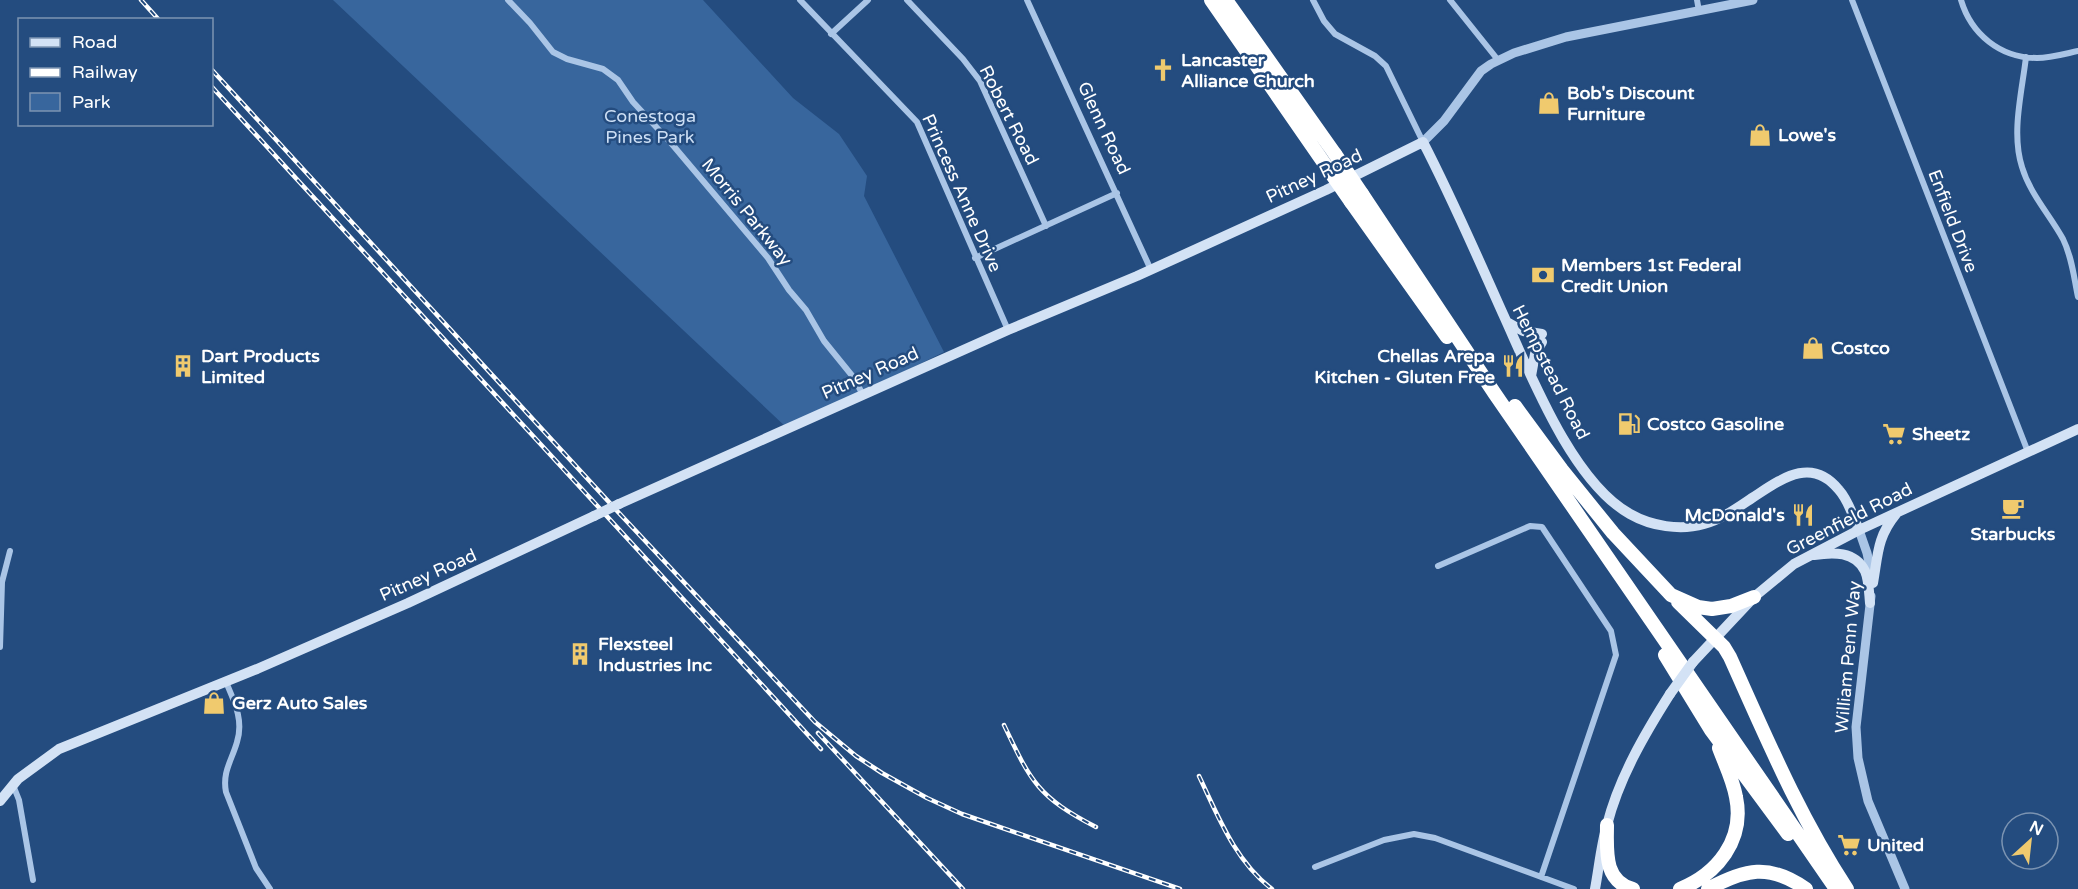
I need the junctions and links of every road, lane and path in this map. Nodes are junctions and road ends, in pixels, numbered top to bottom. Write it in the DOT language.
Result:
graph roads {
  1 [pos="508,0"];
  2 [pos="800,0"];
  3 [pos="868,0"];
  4 [pos="907,0"];
  5 [pos="1027,0"];
  6 [pos="1211,0"];
  7 [pos="1226,0"];
  8 [pos="1313,0"];
  9 [pos="1450,0"];
  10 [pos="1697,0"];
  11 [pos="1753,0"];
  12 [pos="1852,0"];
  13 [pos="1960,0"];
  14 [pos="1699,11"];
  15 [pos="831,34"];
  16 [pos="2078,51"];
  17 [pos="2026,57"];
  18 [pos="1498,60"];
  19 [pos="1423,142"];
  20 [pos="1117,193"];
  21 [pos="1356,198"];
  22 [pos="1046,226"];
  23 [pos="1402,254"];
  24 [pos="975,258"];
  25 [pos="1151,270"];
  26 [pos="2078,297"];
  27 [pos="1507,322"];
  28 [pos="1008,330"];
  29 [pos="1531,376"];
  30 [pos="863,395"];
  31 [pos="2078,429"];
  32 [pos="2028,452"];
  33 [pos="1897,513"];
  34 [pos="1859,530"];
  35 [pos="10,550"];
  36 [pos="1808,556"];
  37 [pos="1438,566"];
  38 [pos="1873,583"];
  39 [pos="1671,595"];
  40 [pos="1754,597"];
  41 [pos="1870,603"];
  42 [pos="1714,638"];
  43 [pos="0,647"];
  44 [pos="226,682"];
  45 [pos="1711,729"];
  46 [pos="13,785"];
  47 [pos="0,801"];
  48 [pos="1607,825"];
  49 [pos="1315,867"];
  50 [pos="1541,877"];
  51 [pos="33,880"];
  52 [pos="270,889"];
  53 [pos="1574,889"];
  54 [pos="1595,889"];
  55 [pos="1633,889"];
  56 [pos="1680,889"];
  57 [pos="1708,889"];
  58 [pos="1806,889"];
  59 [pos="1827,889"];
  60 [pos="1836,889"];
  61 [pos="1847,889"];
  62 [pos="1905,889"];
  1 -- 30 [label="street, Morris Parkway"];
  2 -- 15 [label="street, Princess Anne Drive"];
  3 -- 15 [label="street"];
  4 -- 22 [label="street, Robert Road"];
  5 -- 20 [label="street, Glenn Road"];
  6 -- 21 [label="highway, bridge"];
  7 -- 21 [label="highway, bridge"];
  8 -- 19 [label="street"];
  9 -- 18 [label="street"];
  10 -- 14 [label="street"];
  11 -- 14 [label="street, Pitney Road"];
  12 -- 32 [label="street, Enfield Drive"];
  13 -- 17 [label="street"];
  14 -- 18 [label="street, Pitney Road"];
  15 -- 24 [label="street, Princess Anne Drive"];
  16 -- 17 [label="street"];
  17 -- 26 [label="street"];
  18 -- 19 [label="street, Pitney Road"];
  19 -- 25 [label="main road, Pitney Road"];
  19 -- 27 [label="main road, Hempstead Road"];
  20 -- 22 [label="street"];
  20 -- 25 [label="street, Glenn Road"];
  21 -- 23 [label="highway"];
  21 -- 45 [label="highway"];
  22 -- 24 [label="street"];
  23 -- 39 [label="highway"];
  23 -- 60 [label="highway"];
  24 -- 28 [label="street, Princess Anne Drive"];
  25 -- 28 [label="main road, Pitney Road"];
  27 -- 29 [label="main road, Hempstead Road"];
  27 -- 29 [label="main road"];
  28 -- 30 [label="main road, Pitney Road"];
  29 -- 34 [label="main road, Hempstead Road"];
  30 -- 44 [label="main road, Pitney Road, bridge"];
  31 -- 32 [label="main road, Greenfield Road"];
  32 -- 33 [label="main road, Greenfield Road"];
  33 -- 34 [label="main road, Greenfield Road"];
  33 -- 38 [label="main road"];
  34 -- 36 [label="main road, Greenfield Road"];
  34 -- 38 [label="street, William Penn Way"];
  35 -- 43 [label="street"];
  36 -- 40 [label="main road, Greenfield Road"];
  36 -- 41 [label="main road"];
  37 -- 50 [label="street"];
  38 -- 41 [label="street, William Penn Way"];
  39 -- 40 [label="highway"];
  39 -- 42 [label="highway"];
  40 -- 42 [label="main road, Greenfield Road"];
  41 -- 62 [label="street, William Penn Way"];
  42 -- 48 [label="main road, Greenfield Road, bridge"];
  42 -- 61 [label="highway"];
  44 -- 46 [label="main road, Pitney Road"];
  44 -- 52 [label="street"];
  45 -- 56 [label="highway"];
  45 -- 59 [label="highway"];
  46 -- 47 [label="main road, Pitney Road"];
  46 -- 51 [label="street"];
  48 -- 54 [label="main road, Greenfield Road"];
  48 -- 55 [label="highway"];
  49 -- 50 [label="street"];
  50 -- 53 [label="street"];
  57 -- 58 [label="highway"];
}
